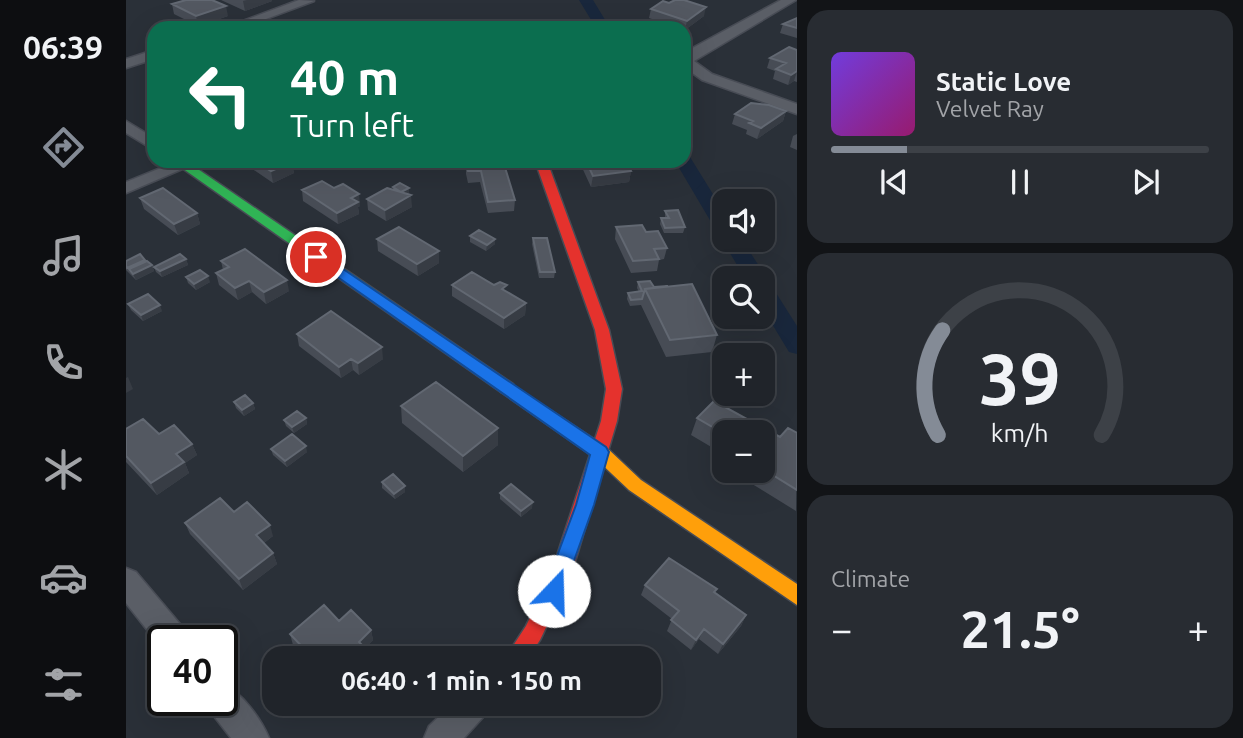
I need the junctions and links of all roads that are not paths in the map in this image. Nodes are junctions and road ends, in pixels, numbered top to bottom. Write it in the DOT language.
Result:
graph roads {
  1 [pos="790,0"];
  2 [pos="308,1"];
  3 [pos="250,21"];
  4 [pos="691,55"];
  5 [pos="147,56"];
  6 [pos="126,64"];
  7 [pos="691,68"];
  8 [pos="797,109"];
  9 [pos="126,126"];
  10 [pos="147,140"];
  11 [pos="171,168"];
  12 [pos="194,168"];
  13 [pos="544,168"];
  14 [pos="126,188"];
  15 [pos="600,452"];
  16 [pos="126,581"];
  17 [pos="797,596"];
  18 [pos="162,625"];
  19 [pos="523,646"];
  20 [pos="234,716"];
  21 [pos="462,716"];
  22 [pos="252,738"];
  23 [pos="441,738"];
  1 -- 4 [label="street"];
  2 -- 3 [label="street"];
  5 -- 6 [label="street"];
  7 -- 8 [label="street"];
  9 -- 10 [label="street"];
  11 -- 14 [label="street"];
  12 -- 15 [label="street"];
  13 -- 15 [label="street"];
  15 -- 17 [label="street"];
  15 -- 19 [label="street"];
  16 -- 18 [label="street"];
  20 -- 22 [label="street"];
  21 -- 23 [label="street"];
}
